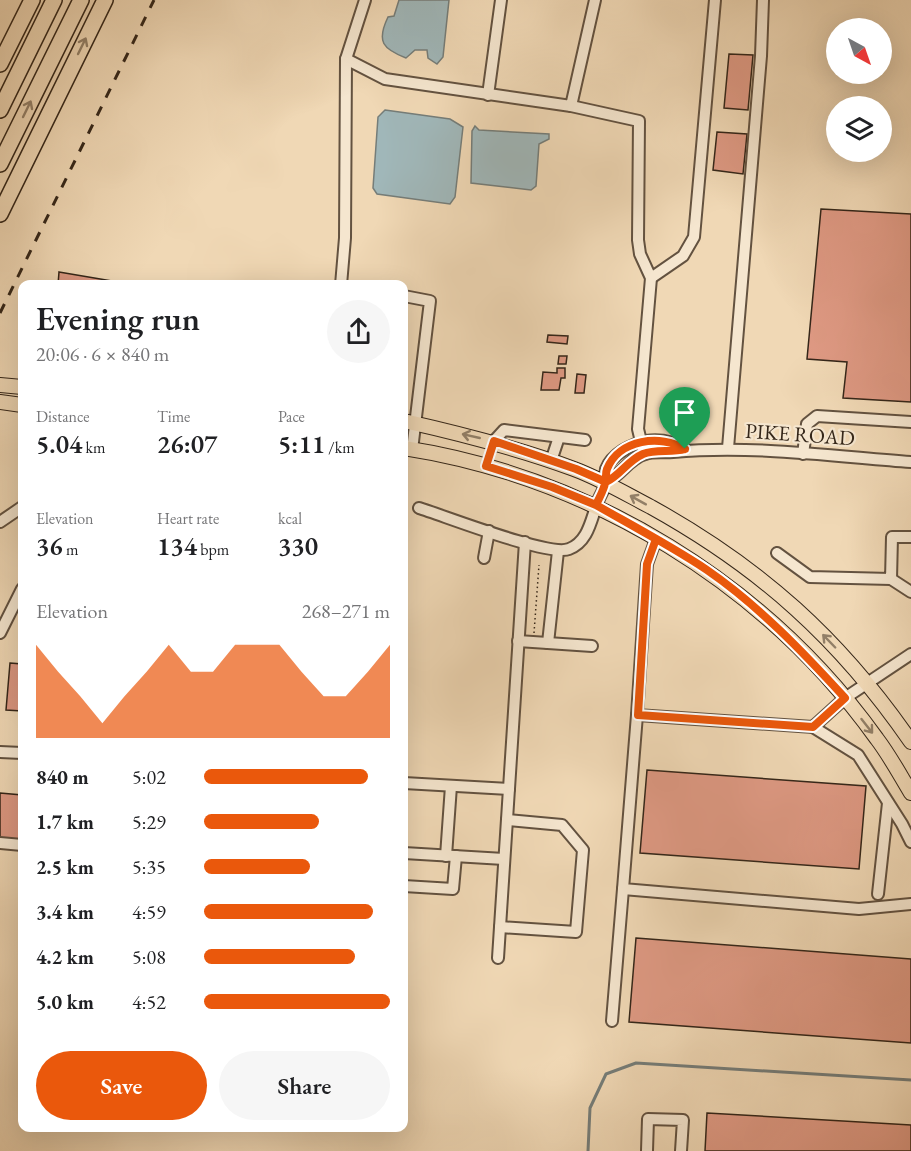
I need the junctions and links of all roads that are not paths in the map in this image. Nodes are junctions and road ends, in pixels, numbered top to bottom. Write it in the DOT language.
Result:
graph roads {
  1 [pos="32,0"];
  2 [pos="54,0"];
  3 [pos="81,0"];
  4 [pos="105,0"];
  5 [pos="365,0"];
  6 [pos="501,0"];
  7 [pos="595,0"];
  8 [pos="715,0"];
  9 [pos="763,0"];
  10 [pos="346,59"];
  11 [pos="0,64"];
  12 [pos="488,95"];
  13 [pos="571,106"];
  14 [pos="0,110"];
  15 [pos="1,163"];
  16 [pos="0,214"];
  17 [pos="651,278"];
  18 [pos="341,280"];
  19 [pos="408,297"];
  20 [pos="0,385"];
  21 [pos="18,387"];
  22 [pos="0,402"];
  23 [pos="18,404"];
  24 [pos="911,422"];
  25 [pos="410,423"];
  26 [pos="559,437"];
  27 [pos="585,440"];
  28 [pos="494,441"];
  29 [pos="640,442"];
  30 [pos="728,448"];
  31 [pos="408,449"];
  32 [pos="685,449"];
  33 [pos="644,454"];
  34 [pos="803,454"];
  35 [pos="551,460"];
  36 [pos="911,462"];
  37 [pos="486,466"];
  38 [pos="606,482"];
  39 [pos="596,505"];
  40 [pos="419,508"];
  41 [pos="18,510"];
  42 [pos="0,522"];
  43 [pos="489,531"];
  44 [pos="911,537"];
  45 [pos="656,539"];
  46 [pos="525,542"];
  47 [pos="558,551"];
  48 [pos="777,553"];
  49 [pos="484,558"];
  50 [pos="891,579"];
  51 [pos="911,592"];
  52 [pos="18,596"];
  53 [pos="3,620"];
  54 [pos="0,633"];
  55 [pos="518,641"];
  56 [pos="548,643"];
  57 [pos="592,646"];
  58 [pos="911,654"];
  59 [pos="868,684"];
  60 [pos="845,698"];
  61 [pos="638,715"];
  62 [pos="813,727"];
  63 [pos="911,742"];
  64 [pos="0,752"];
  65 [pos="18,753"];
  66 [pos="408,783"];
  67 [pos="451,786"];
  68 [pos="509,789"];
  69 [pos="911,793"];
  70 [pos="888,803"];
  71 [pos="507,820"];
  72 [pos="911,842"];
  73 [pos="0,843"];
  74 [pos="18,845"];
  75 [pos="408,853"];
  76 [pos="451,856"];
  77 [pos="504,859"];
  78 [pos="408,886"];
  79 [pos="623,889"];
  80 [pos="878,894"];
  81 [pos="911,904"];
  82 [pos="500,927"];
  83 [pos="498,958"];
  84 [pos="612,1021"];
  85 [pos="647,1151"];
  86 [pos="681,1151"];
  1 -- 11 [label="highway"];
  2 -- 14 [label="highway"];
  15 -- 3 [label="highway, one-way"];
  16 -- 4 [label="highway, one-way"];
  5 -- 10 [label="street"];
  6 -- 12 [label="street"];
  7 -- 13 [label="street"];
  8 -- 17 [label="street"];
  9 -- 30 [label="street"];
  10 -- 12 [label="street"];
  10 -- 18 [label="street"];
  12 -- 13 [label="street"];
  13 -- 17 [label="street"];
  17 -- 29 [label="street"];
  19 -- 25 [label="street"];
  20 -- 21 [label="main road"];
  22 -- 23 [label="main road"];
  24 -- 34 [label="street"];
  28 -- 25 [label="main road, one-way"];
  25 -- 31 [label="street"];
  26 -- 27 [label="street"];
  26 -- 28 [label="street"];
  26 -- 35 [label="street"];
  28 -- 35 [label="main road"];
  28 -- 37 [label="main road"];
  29 -- 32 [label="street, PIKE ROAD"];
  29 -- 33 [label="street"];
  29 -- 38 [label="street"];
  30 -- 32 [label="street, PIKE ROAD"];
  30 -- 34 [label="street, PIKE ROAD"];
  31 -- 37 [label="main road"];
  32 -- 33 [label="street, PIKE ROAD"];
  33 -- 38 [label="street"];
  34 -- 36 [label="street, PIKE ROAD"];
  35 -- 38 [label="main road"];
  37 -- 39 [label="main road"];
  38 -- 39 [label="street"];
  59 -- 38 [label="main road, one-way"];
  39 -- 45 [label="main road"];
  39 -- 47 [label="street"];
  40 -- 43 [label="street"];
  41 -- 42 [label="street"];
  43 -- 46 [label="street"];
  43 -- 49 [label="street"];
  44 -- 50 [label="street"];
  45 -- 60 [label="main road"];
  45 -- 61 [label="street"];
  46 -- 47 [label="street"];
  46 -- 55 [label="street"];
  47 -- 56 [label="street"];
  48 -- 50 [label="street"];
  50 -- 51 [label="street"];
  52 -- 53 [label="street"];
  53 -- 54 [label="street"];
  55 -- 56 [label="street"];
  55 -- 68 [label="street"];
  56 -- 57 [label="street"];
  58 -- 59 [label="street"];
  59 -- 60 [label="street"];
  59 -- 63 [label="main road"];
  60 -- 62 [label="street"];
  60 -- 69 [label="main road, one-way"];
  61 -- 62 [label="street"];
  61 -- 79 [label="street"];
  62 -- 70 [label="street"];
  64 -- 65 [label="street"];
  66 -- 67 [label="street"];
  67 -- 68 [label="street"];
  67 -- 76 [label="street"];
  68 -- 71 [label="street"];
  70 -- 72 [label="street"];
  70 -- 80 [label="street"];
  71 -- 77 [label="street"];
  71 -- 82 [label="street"];
  73 -- 74 [label="street"];
  75 -- 76 [label="street"];
  76 -- 77 [label="street"];
  76 -- 78 [label="street"];
  77 -- 82 [label="street"];
  79 -- 81 [label="street"];
  79 -- 84 [label="street"];
  82 -- 83 [label="street"];
  85 -- 86 [label="street"];
}
